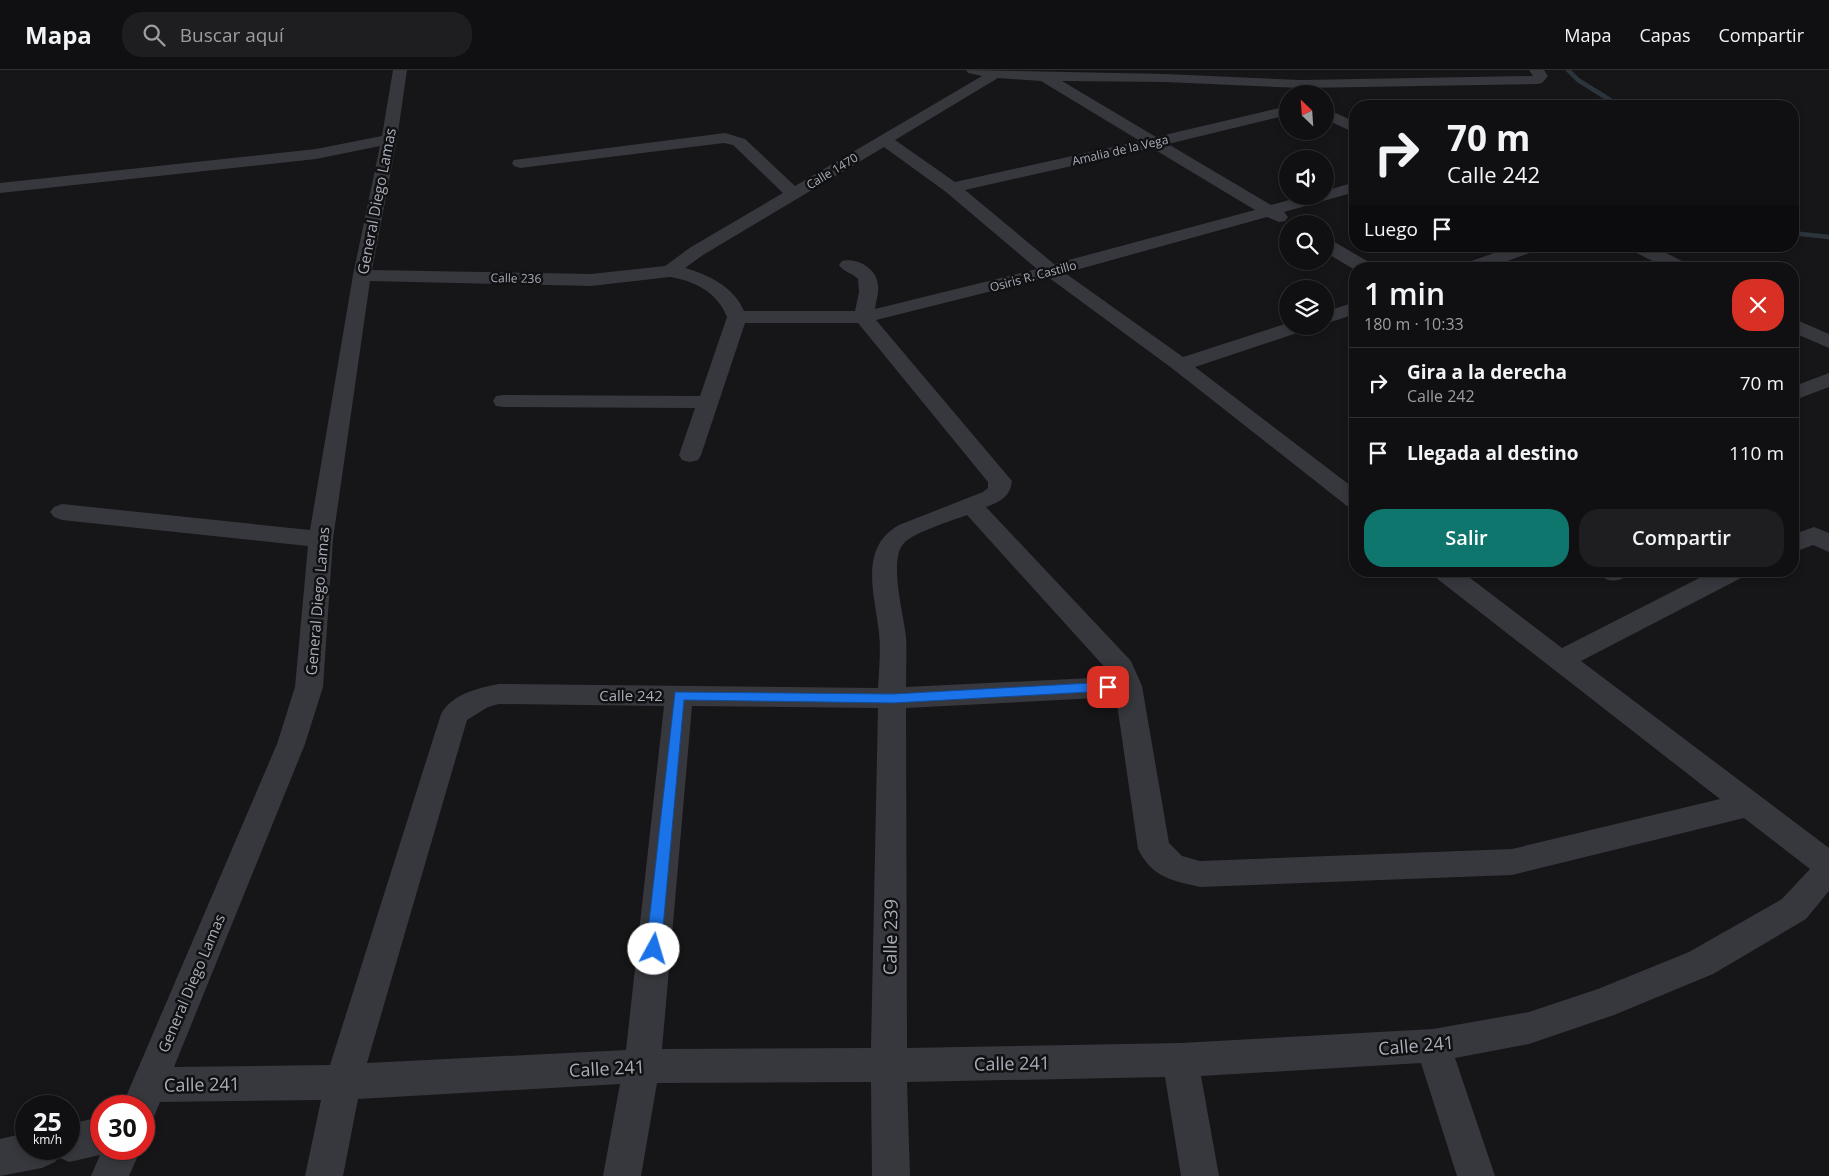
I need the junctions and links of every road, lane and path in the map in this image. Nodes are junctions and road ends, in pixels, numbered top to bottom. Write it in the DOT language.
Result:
graph roads {
  1 [pos="400,70"];
  2 [pos="973,70"];
  3 [pos="1536,70"];
  4 [pos="995,74"];
  5 [pos="1323,77"];
  6 [pos="1046,78"];
  7 [pos="1278,83"];
  8 [pos="1281,85"];
  9 [pos="1279,112"];
  10 [pos="1334,118"];
  11 [pos="1349,125"];
  12 [pos="390,139"];
  13 [pos="885,140"];
  14 [pos="1156,142"];
  15 [pos="520,163"];
  16 [pos="0,188"];
  17 [pos="952,188"];
  18 [pos="1349,190"];
  19 [pos="794,194"];
  20 [pos="1334,194"];
  21 [pos="1294,205"];
  22 [pos="1270,212"];
  23 [pos="1279,217"];
  24 [pos="1334,249"];
  25 [pos="1515,252"];
  26 [pos="1649,252"];
  27 [pos="1355,262"];
  28 [pos="1487,262"];
  29 [pos="1669,262"];
  30 [pos="848,265"];
  31 [pos="670,271"];
  32 [pos="1051,271"];
  33 [pos="362,275"];
  34 [pos="737,317"];
  35 [pos="863,317"];
  36 [pos="1799,327"];
  37 [pos="1279,333"];
  38 [pos="1829,342"];
  39 [pos="1180,365"];
  40 [pos="1829,379"];
  41 [pos="1799,392"];
  42 [pos="504,400"];
  43 [pos="707,402"];
  44 [pos="690,455"];
  45 [pos="1349,496"];
  46 [pos="971,505"];
  47 [pos="62,512"];
  48 [pos="322,539"];
  49 [pos="1799,542"];
  50 [pos="1829,544"];
  51 [pos="1452,577"];
  52 [pos="1721,577"];
  53 [pos="1559,661"];
  54 [pos="1128,686"];
  55 [pos="679,696"];
  56 [pos="893,698"];
  57 [pos="1748,805"];
  58 [pos="1829,867"];
  59 [pos="1433,1046"];
  60 [pos="1180,1060"];
  61 [pos="888,1065"];
  62 [pos="642,1066"];
  63 [pos="343,1082"];
  64 [pos="144,1095"];
  65 [pos="15,1155"];
  66 [pos="0,1158"];
  67 [pos="117,1160"];
  68 [pos="110,1176"];
  69 [pos="324,1176"];
  70 [pos="622,1176"];
  71 [pos="891,1176"];
  72 [pos="1200,1176"];
  73 [pos="1476,1176"];
  1 -- 12 [label="street, General Diego Lamas"];
  2 -- 4 [label="street"];
  3 -- 5 [label="street"];
  4 -- 6 [label="street"];
  4 -- 13 [label="street, Calle 1470"];
  5 -- 7 [label="street"];
  6 -- 7 [label="street"];
  6 -- 14 [label="street"];
  7 -- 8 [label="street"];
  9 -- 14 [label="street, Amalia de la Vega"];
  10 -- 11 [label="street"];
  12 -- 16 [label="street"];
  12 -- 33 [label="street, General Diego Lamas"];
  13 -- 17 [label="street"];
  13 -- 19 [label="street, Calle 1470"];
  14 -- 17 [label="street, Amalia de la Vega"];
  14 -- 22 [label="street"];
  15 -- 19 [label="street"];
  17 -- 32 [label="street"];
  18 -- 20 [label="street, Osiris R. Castillo"];
  19 -- 31 [label="street, Calle 1470"];
  21 -- 22 [label="street, Osiris R. Castillo"];
  22 -- 23 [label="street"];
  22 -- 32 [label="street, Osiris R. Castillo"];
  24 -- 27 [label="street"];
  25 -- 28 [label="street"];
  26 -- 29 [label="street"];
  30 -- 35 [label="street"];
  31 -- 33 [label="street, Calle 236"];
  31 -- 34 [label="street"];
  32 -- 35 [label="street, Osiris R. Castillo"];
  32 -- 39 [label="street"];
  33 -- 48 [label="street, General Diego Lamas"];
  34 -- 35 [label="street, Osiris R. Castillo"];
  34 -- 43 [label="street"];
  35 -- 46 [label="street, Calle 239"];
  36 -- 38 [label="street"];
  37 -- 39 [label="street"];
  39 -- 45 [label="street"];
  40 -- 41 [label="street"];
  42 -- 43 [label="street"];
  43 -- 44 [label="street"];
  46 -- 54 [label="street"];
  46 -- 56 [label="street, Calle 239"];
  47 -- 48 [label="street"];
  48 -- 64 [label="street, General Diego Lamas"];
  49 -- 50 [label="street"];
  51 -- 53 [label="street"];
  52 -- 53 [label="street"];
  53 -- 57 [label="street"];
  54 -- 56 [label="street, Calle 242"];
  54 -- 57 [label="street"];
  55 -- 56 [label="street, Calle 242"];
  55 -- 62 [label="street"];
  55 -- 63 [label="street, Calle 242"];
  56 -- 61 [label="street, Calle 239"];
  57 -- 58 [label="street"];
  58 -- 59 [label="street, Calle 241"];
  59 -- 60 [label="street, Calle 241"];
  59 -- 73 [label="street"];
  60 -- 61 [label="street, Calle 241"];
  60 -- 72 [label="street"];
  61 -- 62 [label="street, Calle 241"];
  61 -- 71 [label="street, Calle 239"];
  62 -- 63 [label="street, Calle 241"];
  62 -- 70 [label="street"];
  63 -- 64 [label="street, Calle 241"];
  63 -- 69 [label="street"];
  65 -- 66 [label="street"];
  67 -- 68 [label="street"];
}
